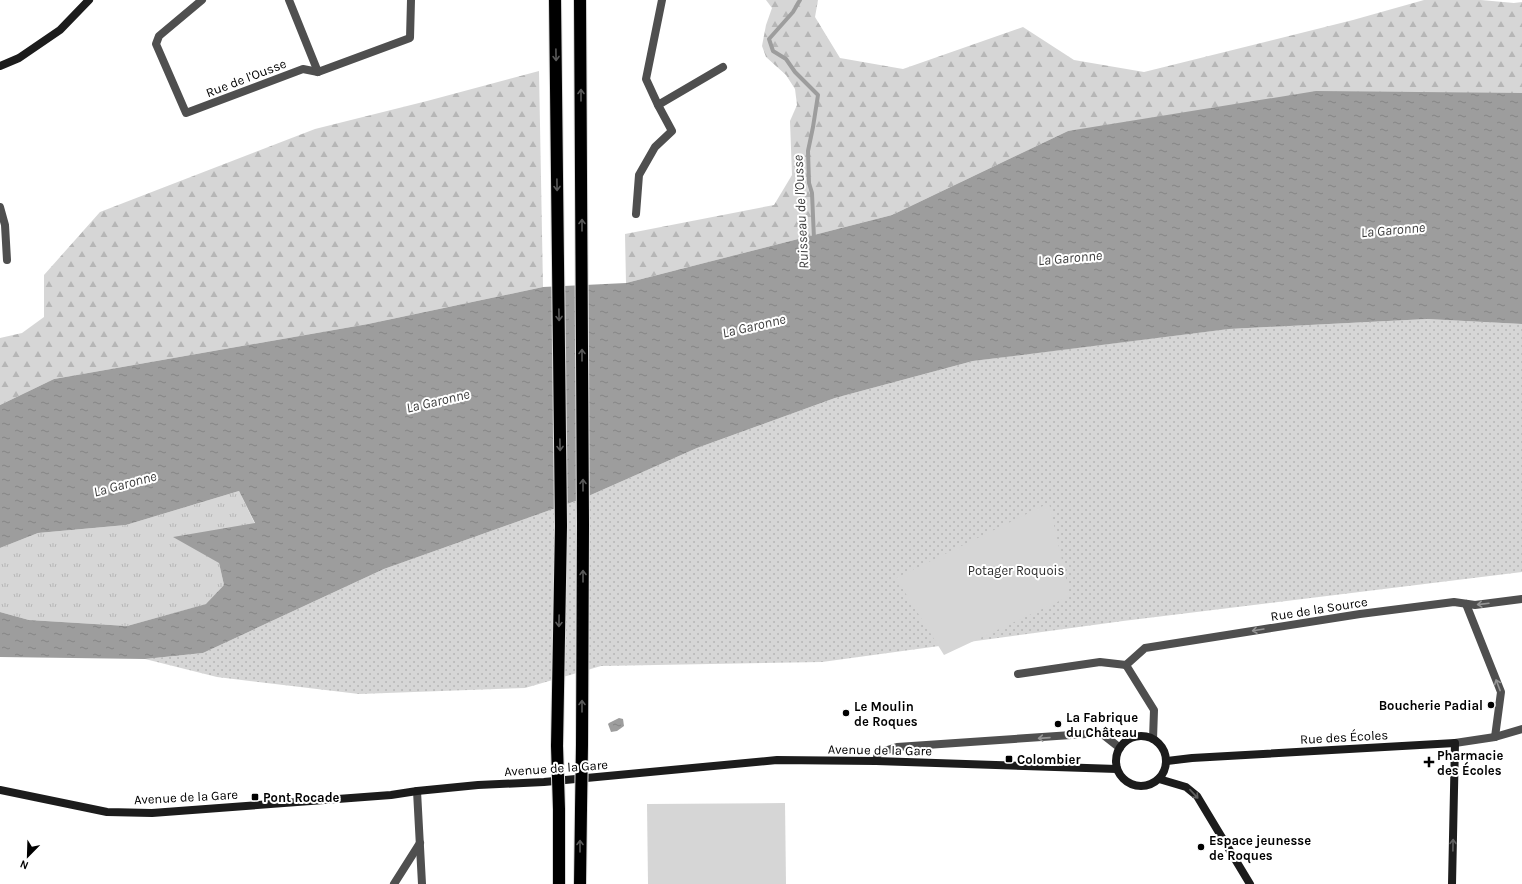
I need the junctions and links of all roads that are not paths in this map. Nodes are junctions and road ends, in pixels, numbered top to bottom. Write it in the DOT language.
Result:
graph roads {
  1 [pos="89,0"];
  2 [pos="202,0"];
  3 [pos="289,0"];
  4 [pos="411,0"];
  5 [pos="555,0"];
  6 [pos="580,0"];
  7 [pos="662,0"];
  8 [pos="0,66"];
  9 [pos="723,67"];
  10 [pos="318,72"];
  11 [pos="658,105"];
  12 [pos="0,206"];
  13 [pos="636,214"];
  14 [pos="7,260"];
  15 [pos="1522,599"];
  16 [pos="1466,604"];
  17 [pos="1126,666"];
  18 [pos="1018,674"];
  19 [pos="1522,729"];
  20 [pos="1495,737"];
  21 [pos="1153,739"];
  22 [pos="1454,743"];
  23 [pos="1120,748"];
  24 [pos="876,761"];
  25 [pos="1167,761"];
  26 [pos="1117,769"];
  27 [pos="1159,779"];
  28 [pos="0,790"];
  29 [pos="417,791"];
  30 [pos="421,843"];
  31 [pos="394,884"];
  32 [pos="422,884"];
  33 [pos="558,884"];
  34 [pos="580,884"];
  35 [pos="1250,884"];
  36 [pos="1452,884"];
  1 -- 8 [label="street"];
  2 -- 10 [label="street, Rue de l'Ousse"];
  3 -- 10 [label="street"];
  4 -- 10 [label="street, Rue de l'Ousse"];
  5 -- 33 [label="highway, one-way, bridge"];
  34 -- 6 [label="highway, one-way, bridge"];
  7 -- 11 [label="street"];
  9 -- 11 [label="street"];
  11 -- 13 [label="street"];
  12 -- 14 [label="street"];
  15 -- 16 [label="street, Rue de la Source, one-way"];
  16 -- 17 [label="street, Rue de la Source, one-way"];
  20 -- 16 [label="street, one-way"];
  17 -- 18 [label="street"];
  17 -- 21 [label="street"];
  19 -- 20 [label="street, Rue des Écoles"];
  20 -- 22 [label="street, Rue des Écoles"];
  21 -- 23 [label="street"];
  21 -- 25 [label="street"];
  22 -- 25 [label="street, Rue des Écoles"];
  36 -- 22 [label="street, one-way"];
  23 -- 24 [label="street, one-way"];
  23 -- 26 [label="street"];
  24 -- 26 [label="street, Avenue de la Gare"];
  24 -- 29 [label="street, Avenue de la Gare"];
  25 -- 27 [label="street"];
  26 -- 27 [label="street"];
  27 -- 35 [label="street, one-way"];
  28 -- 29 [label="street, Avenue de la Gare"];
  29 -- 30 [label="street"];
  30 -- 31 [label="street"];
  30 -- 32 [label="street"];
}
